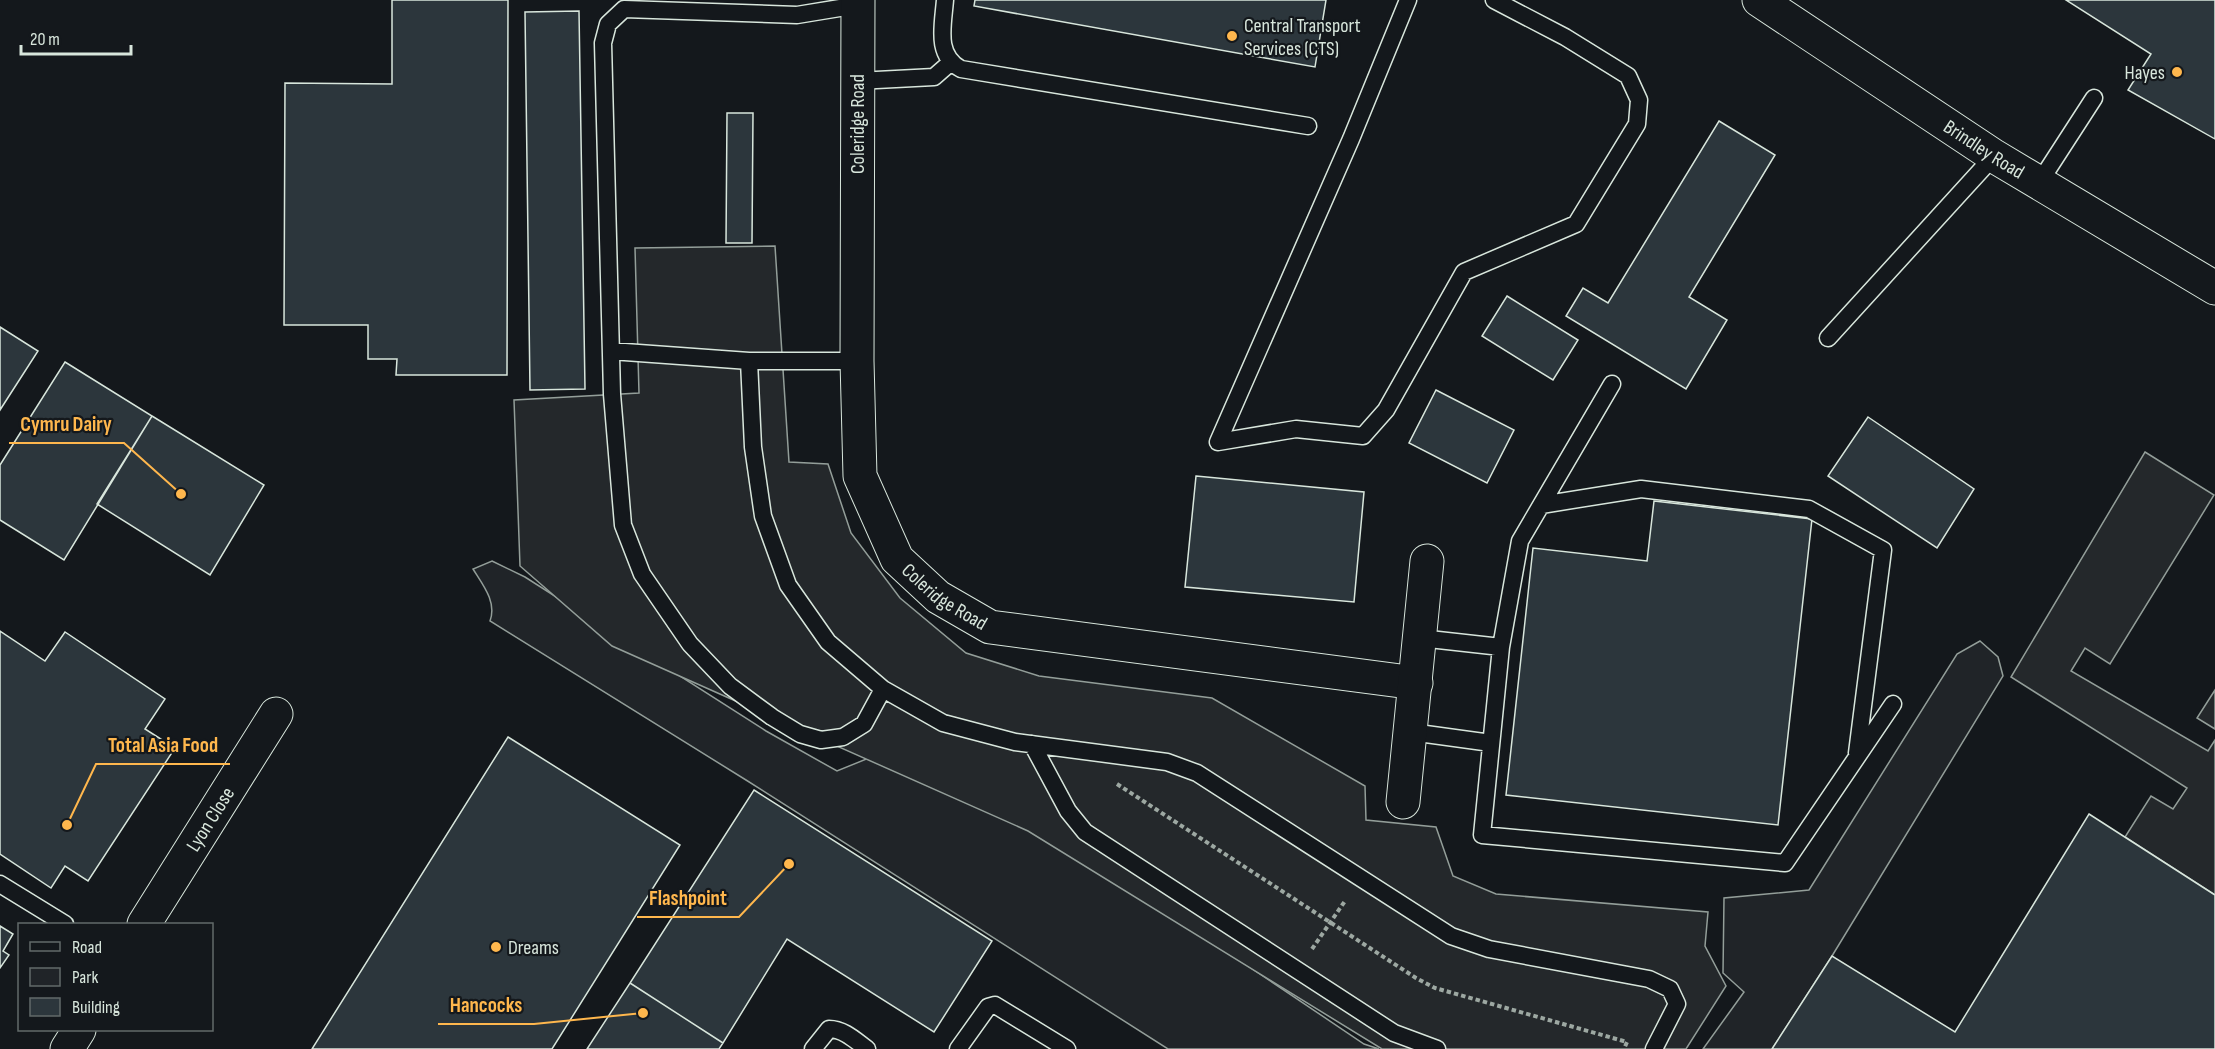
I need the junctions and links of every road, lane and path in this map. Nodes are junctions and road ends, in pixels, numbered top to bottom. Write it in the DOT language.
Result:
graph roads {
  1 [pos="742,0"];
  2 [pos="945,0"];
  3 [pos="1408,0"];
  4 [pos="1494,0"];
  5 [pos="1759,0"];
  6 [pos="858,2"];
  7 [pos="627,4"];
  8 [pos="757,14"];
  9 [pos="950,63"];
  10 [pos="857,81"];
  11 [pos="2094,98"];
  12 [pos="1308,126"];
  13 [pos="1994,156"];
  14 [pos="2039,183"];
  15 [pos="2215,288"];
  16 [pos="1828,338"];
  17 [pos="611,351"];
  18 [pos="749,361"];
  19 [pos="857,361"];
  20 [pos="1612,384"];
  21 [pos="1541,505"];
  22 [pos="1427,561"];
  23 [pos="1420,638"];
  24 [pos="1502,646"];
  25 [pos="1416,683"];
  26 [pos="883,689"];
  27 [pos="1893,704"];
  28 [pos="276,714"];
  29 [pos="1410,732"];
  30 [pos="1491,743"];
  31 [pos="1032,744"];
  32 [pos="1099,753"];
  33 [pos="1857,756"];
  34 [pos="1403,802"];
  35 [pos="1360,878"];
  36 [pos="0,884"];
  37 [pos="1330,922"];
  38 [pos="64,923"];
  39 [pos="145,923"];
  40 [pos="1298,970"];
  41 [pos="78,1031"];
  42 [pos="67,1049"];
  43 [pos="813,1049"];
  44 [pos="867,1049"];
  45 [pos="958,1049"];
  46 [pos="1067,1049"];
  47 [pos="1437,1049"];
  48 [pos="1624,1049"];
  49 [pos="1654,1049"];
  1 -- 8 [label="lane"];
  2 -- 9 [label="lane"];
  3 -- 4 [label="lane"];
  5 -- 13 [label="street, Brindley Road"];
  6 -- 8 [label="lane"];
  6 -- 10 [label="street, Coleridge Road"];
  7 -- 8 [label="lane"];
  7 -- 17 [label="lane"];
  9 -- 10 [label="lane"];
  9 -- 12 [label="lane"];
  10 -- 19 [label="street, Coleridge Road"];
  11 -- 14 [label="lane"];
  13 -- 14 [label="street, Brindley Road"];
  13 -- 16 [label="lane"];
  14 -- 15 [label="street, Brindley Road"];
  17 -- 18 [label="lane"];
  17 -- 26 [label="lane"];
  18 -- 19 [label="lane"];
  18 -- 26 [label="lane"];
  19 -- 25 [label="street, Coleridge Road"];
  20 -- 21 [label="lane"];
  21 -- 24 [label="lane"];
  21 -- 33 [label="lane"];
  22 -- 23 [label="street"];
  23 -- 24 [label="lane"];
  23 -- 25 [label="street"];
  24 -- 30 [label="lane"];
  25 -- 29 [label="street"];
  26 -- 31 [label="lane"];
  27 -- 33 [label="lane"];
  28 -- 39 [label="street, Lyon Close"];
  29 -- 30 [label="lane"];
  29 -- 34 [label="street"];
  30 -- 33 [label="lane"];
  31 -- 32 [label="lane"];
  31 -- 40 [label="lane"];
  32 -- 35 [label="lane"];
  32 -- 37 [label="path"];
  35 -- 37 [label="path"];
  35 -- 49 [label="lane"];
  36 -- 38 [label="lane"];
  37 -- 40 [label="path"];
  37 -- 48 [label="path"];
  40 -- 47 [label="lane"];
  41 -- 42 [label="street"];
  43 -- 44 [label="lane"];
  45 -- 46 [label="lane"];
}
